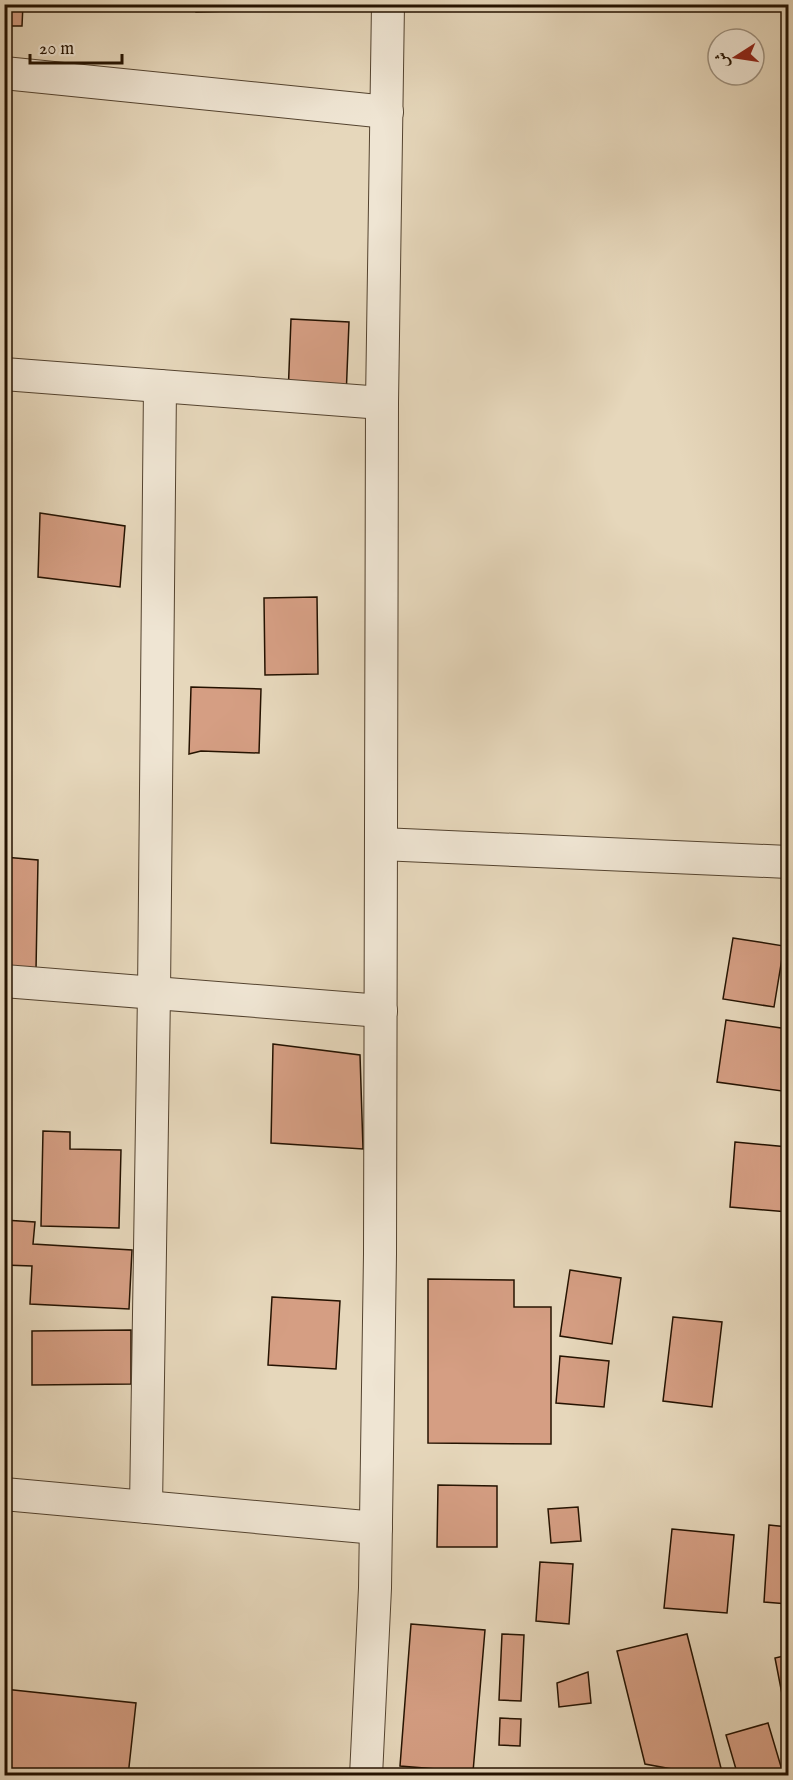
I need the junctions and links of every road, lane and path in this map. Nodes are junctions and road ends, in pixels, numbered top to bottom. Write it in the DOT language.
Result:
graph roads {
  1 [pos="388,4"];
  2 [pos="4,73"];
  3 [pos="387,112"];
  4 [pos="4,374"];
  5 [pos="160,386"];
  6 [pos="381,403"];
  7 [pos="381,844"];
  8 [pos="789,862"];
  9 [pos="4,981"];
  10 [pos="154,993"];
  11 [pos="381,1011"];
  12 [pos="4,1494"];
  13 [pos="146,1507"];
  14 [pos="376,1528"];
  15 [pos="366,1776"];
  1 -- 3 [label="street"];
  2 -- 3 [label="street"];
  3 -- 6 [label="street"];
  4 -- 5 [label="street"];
  5 -- 6 [label="street"];
  5 -- 10 [label="street"];
  6 -- 7 [label="street"];
  7 -- 8 [label="street"];
  7 -- 11 [label="street"];
  9 -- 10 [label="street"];
  10 -- 11 [label="street"];
  10 -- 13 [label="street"];
  11 -- 14 [label="street"];
  12 -- 13 [label="street"];
  13 -- 14 [label="street"];
  14 -- 15 [label="street"];
}
